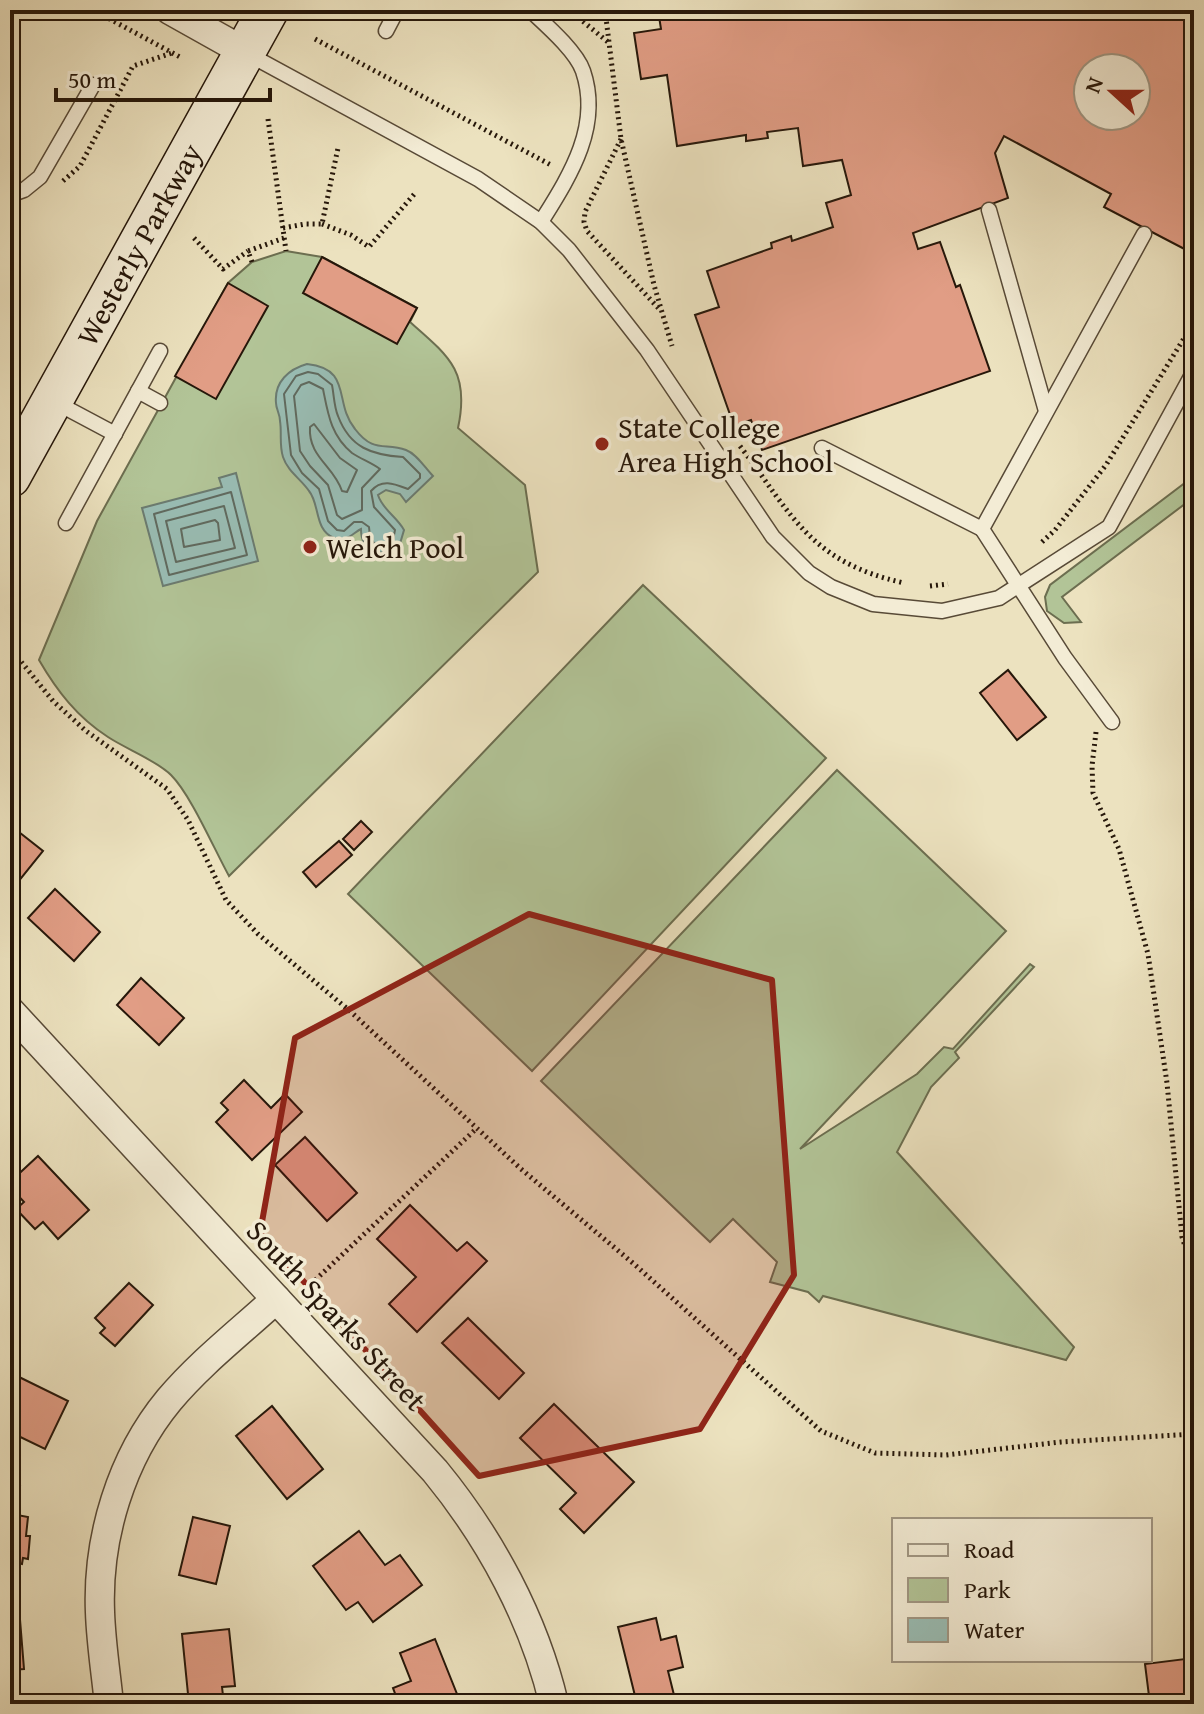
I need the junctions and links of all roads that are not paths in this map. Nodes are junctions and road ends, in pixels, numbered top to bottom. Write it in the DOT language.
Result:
graph roads {
  1 [pos="170,10"];
  2 [pos="268,10"];
  3 [pos="397,10"];
  4 [pos="530,10"];
  5 [pos="386,31"];
  6 [pos="245,52"];
  7 [pos="93,85"];
  8 [pos="10,195"];
  9 [pos="989,210"];
  10 [pos="541,222"];
  11 [pos="1144,234"];
  12 [pos="160,351"];
  13 [pos="1194,371"];
  14 [pos="138,391"];
  15 [pos="53,400"];
  16 [pos="160,403"];
  17 [pos="1046,411"];
  18 [pos="115,434"];
  19 [pos="822,448"];
  20 [pos="10,477"];
  21 [pos="66,523"];
  22 [pos="982,529"];
  23 [pos="1017,587"];
  24 [pos="1112,722"];
  25 [pos="10,1011"];
  26 [pos="276,1299"];
  27 [pos="109,1704"];
  28 [pos="554,1704"];
  1 -- 6 [label="street"];
  2 -- 6 [label="main road, Westerly Parkway"];
  3 -- 5 [label="lane"];
  4 -- 10 [label="lane"];
  6 -- 10 [label="lane"];
  6 -- 15 [label="main road, Westerly Parkway"];
  7 -- 8 [label="lane"];
  9 -- 17 [label="lane"];
  10 -- 23 [label="lane"];
  11 -- 17 [label="lane"];
  12 -- 14 [label="lane"];
  13 -- 23 [label="lane"];
  14 -- 16 [label="lane"];
  14 -- 18 [label="lane"];
  15 -- 18 [label="lane"];
  15 -- 20 [label="main road, Westerly Parkway"];
  17 -- 22 [label="lane"];
  18 -- 21 [label="lane"];
  19 -- 22 [label="lane"];
  22 -- 23 [label="lane"];
  23 -- 24 [label="lane"];
  25 -- 26 [label="street, South Sparks Street"];
  26 -- 27 [label="street"];
  26 -- 28 [label="street, South Sparks Street"];
}
